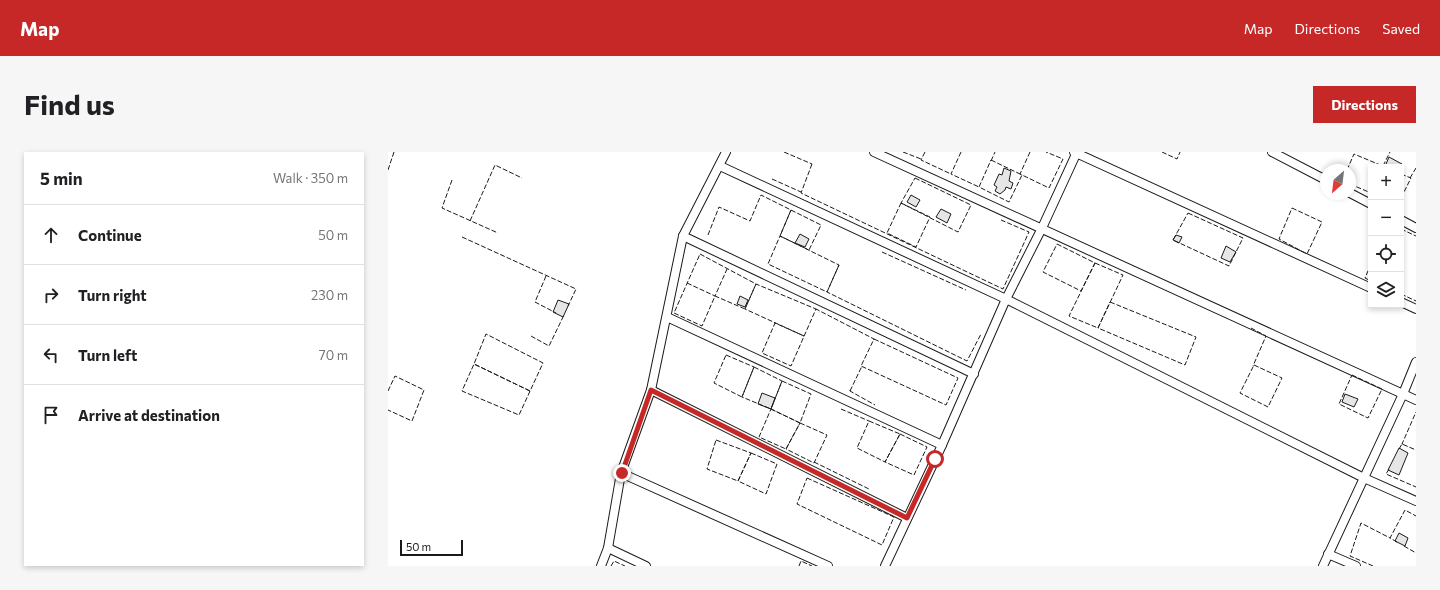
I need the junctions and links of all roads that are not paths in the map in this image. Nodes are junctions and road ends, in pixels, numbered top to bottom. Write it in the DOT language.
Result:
graph roads {
  1 [pos="726,152"];
  2 [pos="874,152"];
  3 [pos="1076,152"];
  4 [pos="1272,152"];
  5 [pos="720,166"];
  6 [pos="1320,177"];
  7 [pos="1356,196"];
  8 [pos="1368,202"];
  9 [pos="1404,222"];
  10 [pos="1042,228"];
  11 [pos="1416,228"];
  12 [pos="683,236"];
  13 [pos="1368,287"];
  14 [pos="1006,299"];
  15 [pos="1404,303"];
  16 [pos="1416,309"];
  17 [pos="667,317"];
  18 [pos="1416,362"];
  19 [pos="974,374"];
  20 [pos="651,390"];
  21 [pos="1403,394"];
  22 [pos="1416,400"];
  23 [pos="942,445"];
  24 [pos="622,473"];
  25 [pos="1364,478"];
  26 [pos="1416,501"];
  27 [pos="907,518"];
  28 [pos="608,548"];
  29 [pos="1328,554"];
  30 [pos="601,566"];
  31 [pos="646,566"];
  32 [pos="828,566"];
  33 [pos="885,566"];
  34 [pos="1323,566"];
  35 [pos="1356,566"];
  1 -- 5 [label="street"];
  2 -- 10 [label="street"];
  3 -- 10 [label="street"];
  3 -- 13 [label="street"];
  4 -- 6 [label="street"];
  5 -- 12 [label="street"];
  5 -- 14 [label="street"];
  7 -- 8 [label="street"];
  9 -- 11 [label="street"];
  10 -- 14 [label="street"];
  10 -- 21 [label="street"];
  12 -- 17 [label="street"];
  12 -- 19 [label="street"];
  14 -- 19 [label="street"];
  14 -- 25 [label="street"];
  15 -- 16 [label="street"];
  17 -- 20 [label="street"];
  17 -- 23 [label="street"];
  18 -- 21 [label="street"];
  19 -- 23 [label="street"];
  20 -- 24 [label="street"];
  20 -- 27 [label="street"];
  21 -- 22 [label="street"];
  21 -- 25 [label="street"];
  23 -- 27 [label="street"];
  24 -- 28 [label="street"];
  24 -- 32 [label="street"];
  25 -- 26 [label="street"];
  25 -- 29 [label="street"];
  27 -- 33 [label="street"];
  28 -- 30 [label="street"];
  28 -- 31 [label="street"];
  29 -- 34 [label="street"];
  29 -- 35 [label="street"];
}
